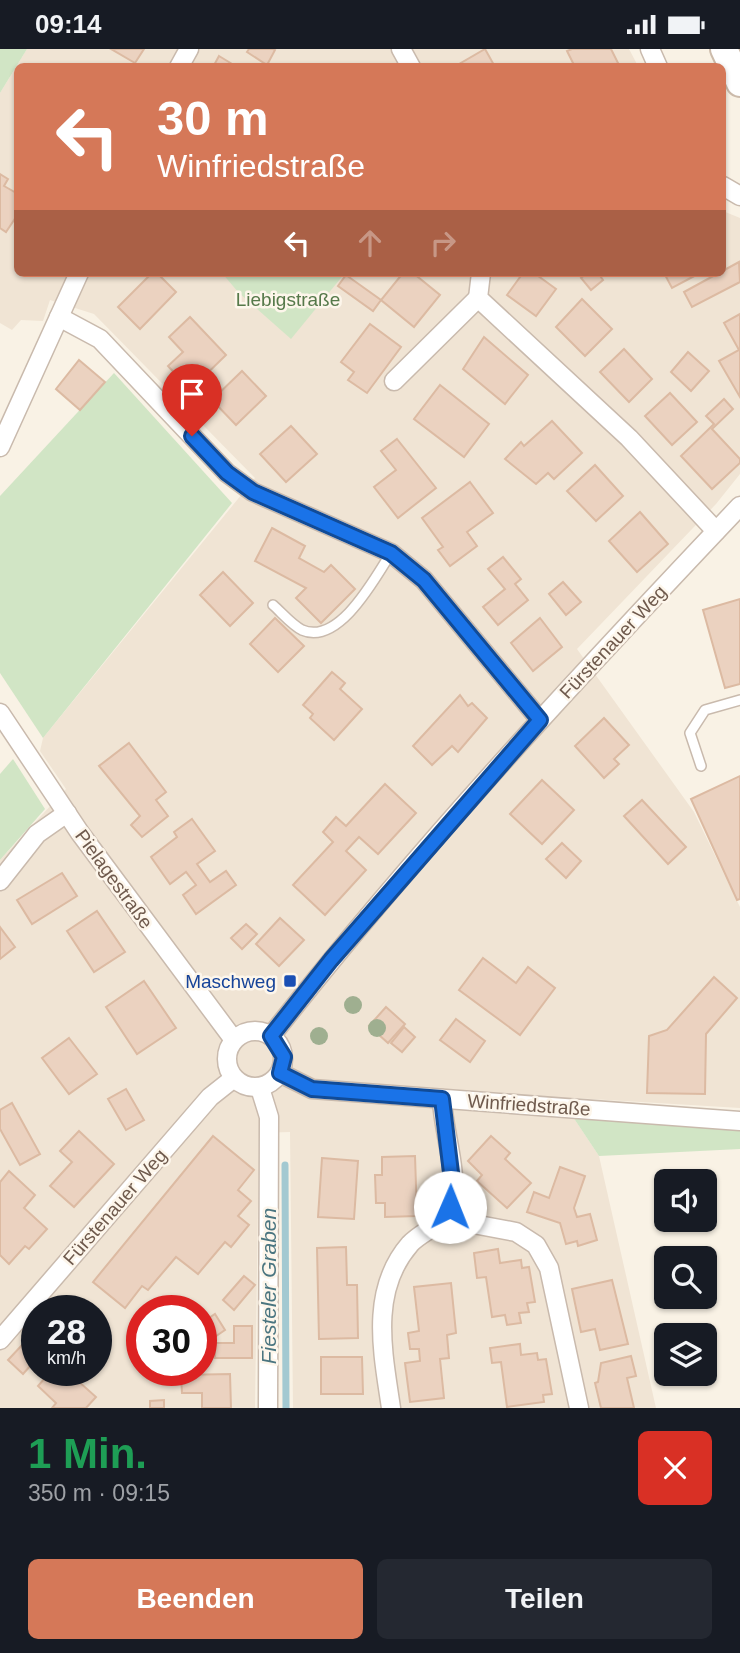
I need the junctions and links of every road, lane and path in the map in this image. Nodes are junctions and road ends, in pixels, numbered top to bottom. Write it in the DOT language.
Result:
graph roads {
  1 [pos="723,49"];
  2 [pos="740,83"];
  3 [pos="77,277"];
  4 [pos="481,277"];
  5 [pos="478,298"];
  6 [pos="59,317"];
  7 [pos="394,381"];
  8 [pos="0,447"];
  9 [pos="740,506"];
  10 [pos="716,531"];
  11 [pos="391,553"];
  12 [pos="273,605"];
  13 [pos="740,700"];
  14 [pos="0,713"];
  15 [pos="540,720"];
  16 [pos="701,766"];
  17 [pos="67,813"];
  18 [pos="0,881"];
  19 [pos="271,1036"];
  20 [pos="234,1040"];
  21 [pos="280,1073"];
  22 [pos="234,1078"];
  23 [pos="260,1088"];
  24 [pos="442,1099"];
  25 [pos="740,1121"];
  26 [pos="448,1211"];
  27 [pos="0,1340"];
  28 [pos="268,1408"];
  29 [pos="391,1408"];
  30 [pos="579,1408"];
  1 -- 2 [label="main road"];
  3 -- 6 [label="street"];
  4 -- 5 [label="street"];
  5 -- 7 [label="street"];
  5 -- 10 [label="street"];
  6 -- 8 [label="street"];
  6 -- 11 [label="street"];
  9 -- 10 [label="street, Fürstenauer Weg"];
  10 -- 15 [label="street, Fürstenauer Weg"];
  11 -- 12 [label="lane"];
  11 -- 15 [label="street"];
  13 -- 16 [label="lane"];
  14 -- 17 [label="street, Pielagestraße"];
  15 -- 19 [label="street, Fürstenauer Weg"];
  17 -- 18 [label="street"];
  17 -- 20 [label="street, Pielagestraße"];
  19 -- 20 [label="street"];
  19 -- 21 [label="street"];
  20 -- 22 [label="street"];
  21 -- 23 [label="street"];
  21 -- 24 [label="street, Winfriedstraße"];
  22 -- 23 [label="street"];
  22 -- 27 [label="street, Fürstenauer Weg"];
  23 -- 28 [label="street"];
  24 -- 25 [label="street, Winfriedstraße"];
  24 -- 26 [label="street"];
  26 -- 29 [label="street"];
  26 -- 30 [label="street"];
}
